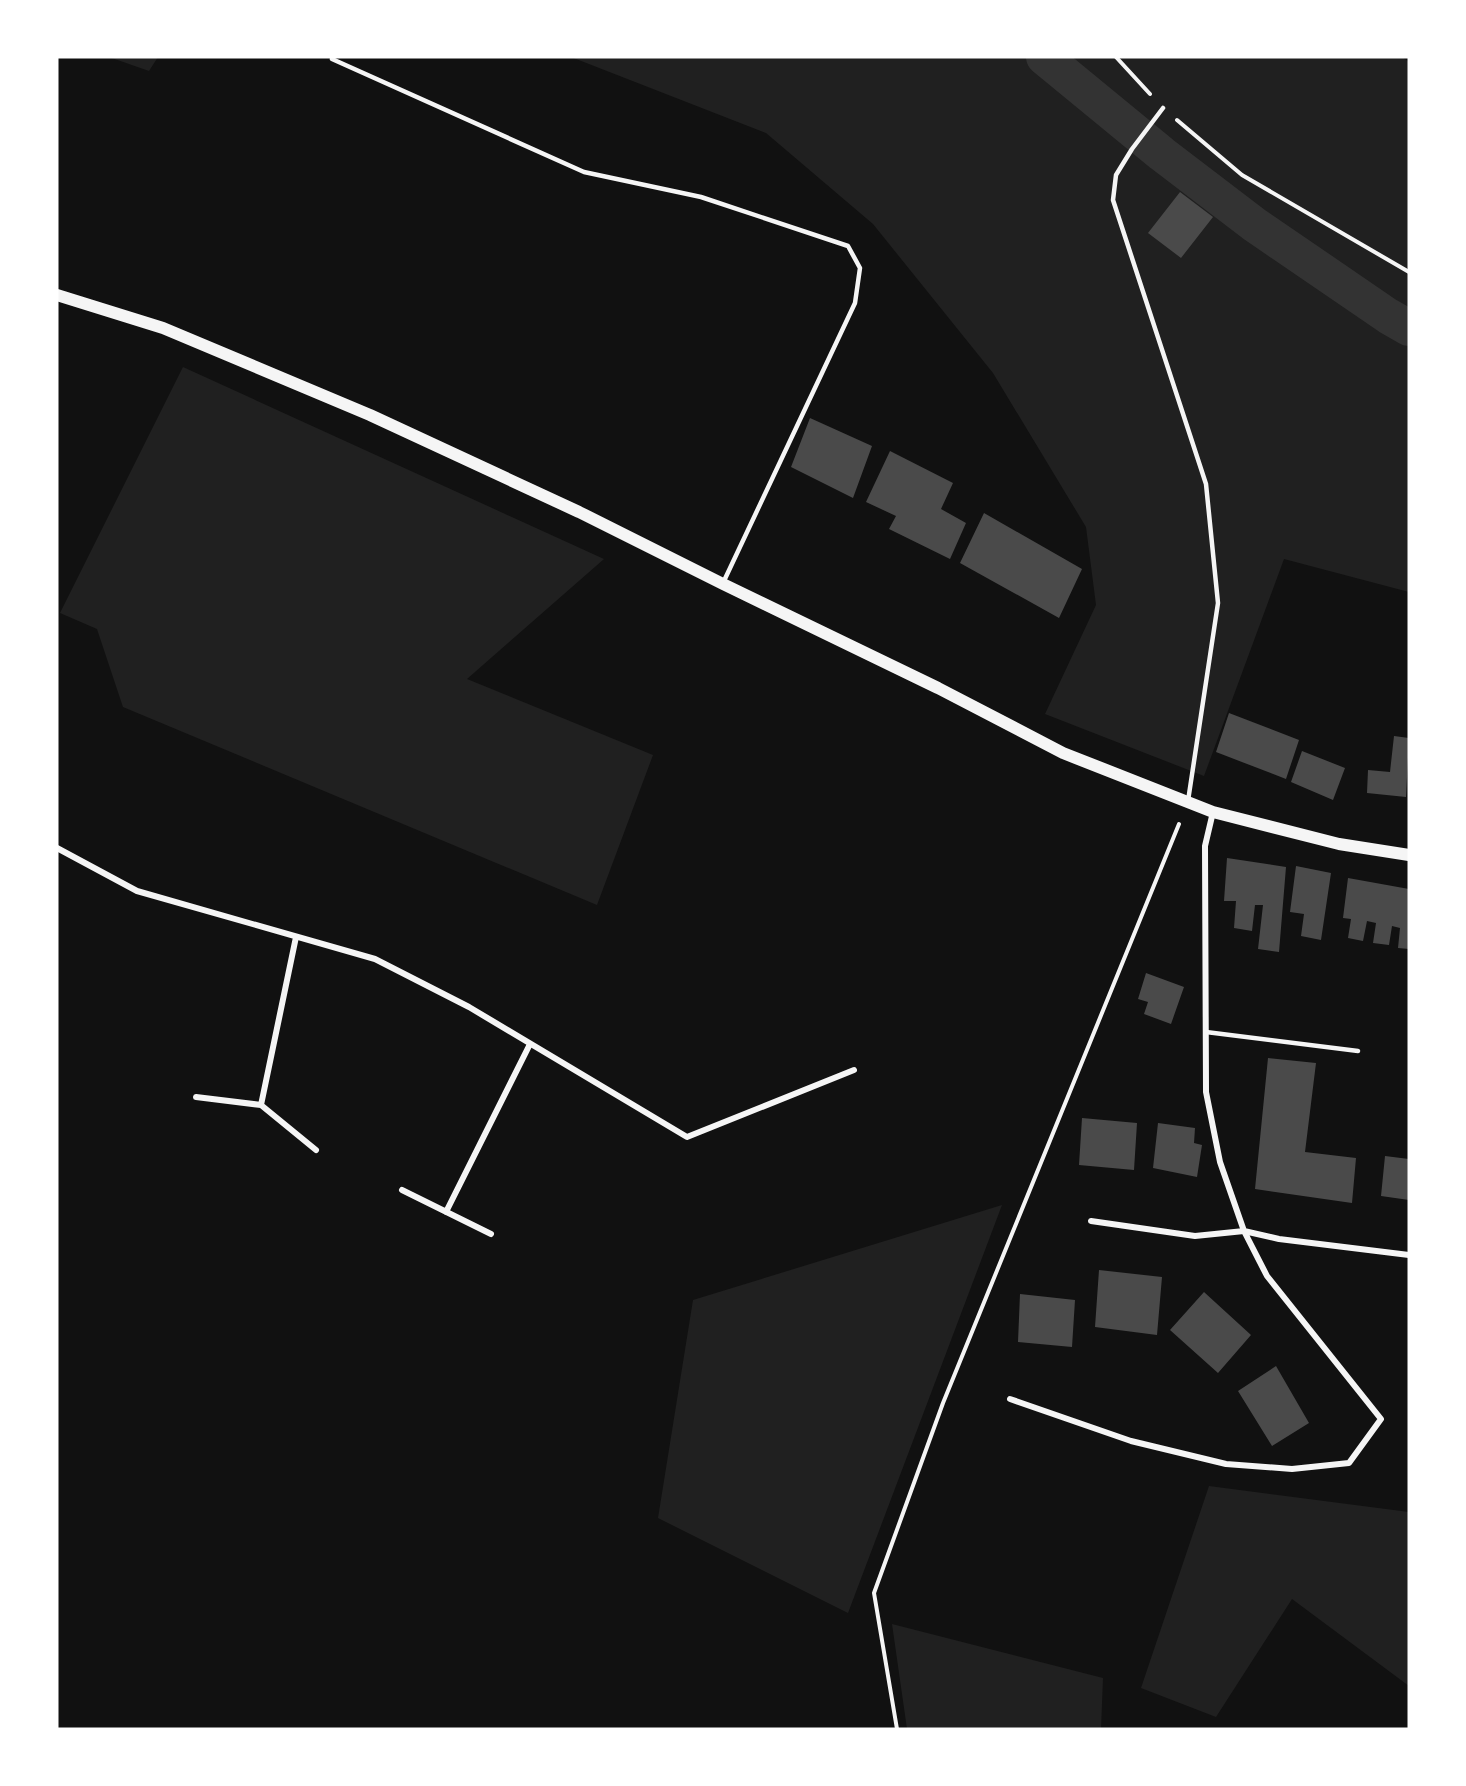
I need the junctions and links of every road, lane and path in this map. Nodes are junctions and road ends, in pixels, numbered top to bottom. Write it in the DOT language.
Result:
graph roads {
  1 [pos="1116,57"];
  2 [pos="332,59"];
  3 [pos="1163,108"];
  4 [pos="1409,272"];
  5 [pos="57,295"];
  6 [pos="723,584"];
  7 [pos="1188,801"];
  8 [pos="1213,812"];
  9 [pos="57,848"];
  10 [pos="1409,855"];
  11 [pos="296,937"];
  12 [pos="1206,1032"];
  13 [pos="531,1044"];
  14 [pos="1358,1051"];
  15 [pos="854,1070"];
  16 [pos="196,1097"];
  17 [pos="261,1105"];
  18 [pos="316,1150"];
  19 [pos="402,1190"];
  20 [pos="446,1212"];
  21 [pos="1091,1221"];
  22 [pos="1244,1231"];
  23 [pos="491,1234"];
  24 [pos="1409,1255"];
  25 [pos="1010,1399"];
  26 [pos="897,1729"];
  1 -- 3 [label="path"];
  2 -- 6 [label="lane"];
  3 -- 4 [label="path"];
  3 -- 7 [label="lane"];
  5 -- 6 [label="main road"];
  6 -- 7 [label="main road"];
  7 -- 8 [label="main road"];
  7 -- 26 [label="path"];
  8 -- 10 [label="main road"];
  8 -- 12 [label="street"];
  9 -- 11 [label="street"];
  11 -- 13 [label="street"];
  11 -- 17 [label="street"];
  12 -- 14 [label="lane"];
  12 -- 22 [label="street"];
  13 -- 15 [label="street"];
  13 -- 20 [label="street"];
  16 -- 17 [label="street"];
  17 -- 18 [label="street"];
  19 -- 20 [label="street"];
  20 -- 23 [label="street"];
  21 -- 22 [label="street"];
  22 -- 24 [label="street"];
  22 -- 25 [label="street"];
}
